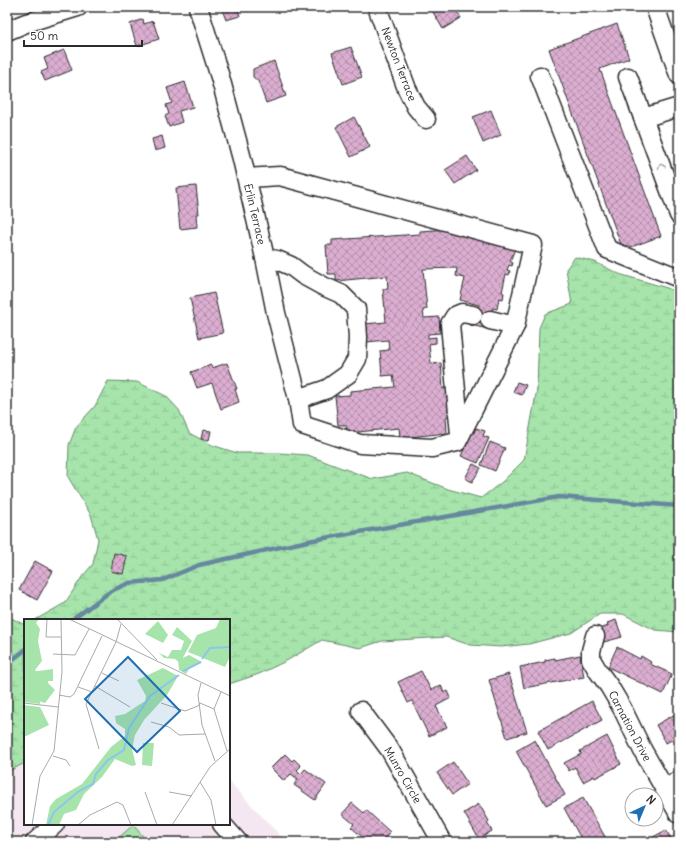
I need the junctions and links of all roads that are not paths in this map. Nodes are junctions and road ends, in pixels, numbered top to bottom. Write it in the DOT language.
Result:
graph roads {
  1 [pos="78,7"];
  2 [pos="198,7"];
  3 [pos="377,7"];
  4 [pos="655,7"];
  5 [pos="7,31"];
  6 [pos="679,75"];
  7 [pos="540,76"];
  8 [pos="628,77"];
  9 [pos="679,107"];
  10 [pos="426,118"];
  11 [pos="643,118"];
  12 [pos="247,178"];
  13 [pos="679,215"];
  14 [pos="265,258"];
  15 [pos="679,278"];
  16 [pos="515,326"];
  17 [pos="298,399"];
  18 [pos="460,435"];
  19 [pos="595,636"];
  20 [pos="361,711"];
  21 [pos="672,785"];
  22 [pos="679,814"];
  23 [pos="54,825"];
  24 [pos="223,825"];
  25 [pos="35,842"];
  26 [pos="238,842"];
  27 [pos="442,842"];
  1 -- 5 [label="street"];
  2 -- 12 [label="street, Erlin Terrace"];
  3 -- 10 [label="street, Newton Terrace"];
  4 -- 6 [label="street"];
  7 -- 15 [label="street"];
  8 -- 11 [label="street"];
  9 -- 11 [label="street"];
  13 -- 11 [label="street, one-way"];
  12 -- 14 [label="street, Erlin Terrace"];
  12 -- 16 [label="street"];
  14 -- 17 [label="street, Erlin Terrace"];
  14 -- 17 [label="street"];
  16 -- 18 [label="street"];
  16 -- 18 [label="street"];
  17 -- 18 [label="street, Erlin Terrace"];
  19 -- 21 [label="street, Carnation Drive"];
  20 -- 27 [label="street, Munro Circle"];
  21 -- 22 [label="street, Carnation Drive"];
  23 -- 25 [label="street"];
  24 -- 26 [label="street"];
}
